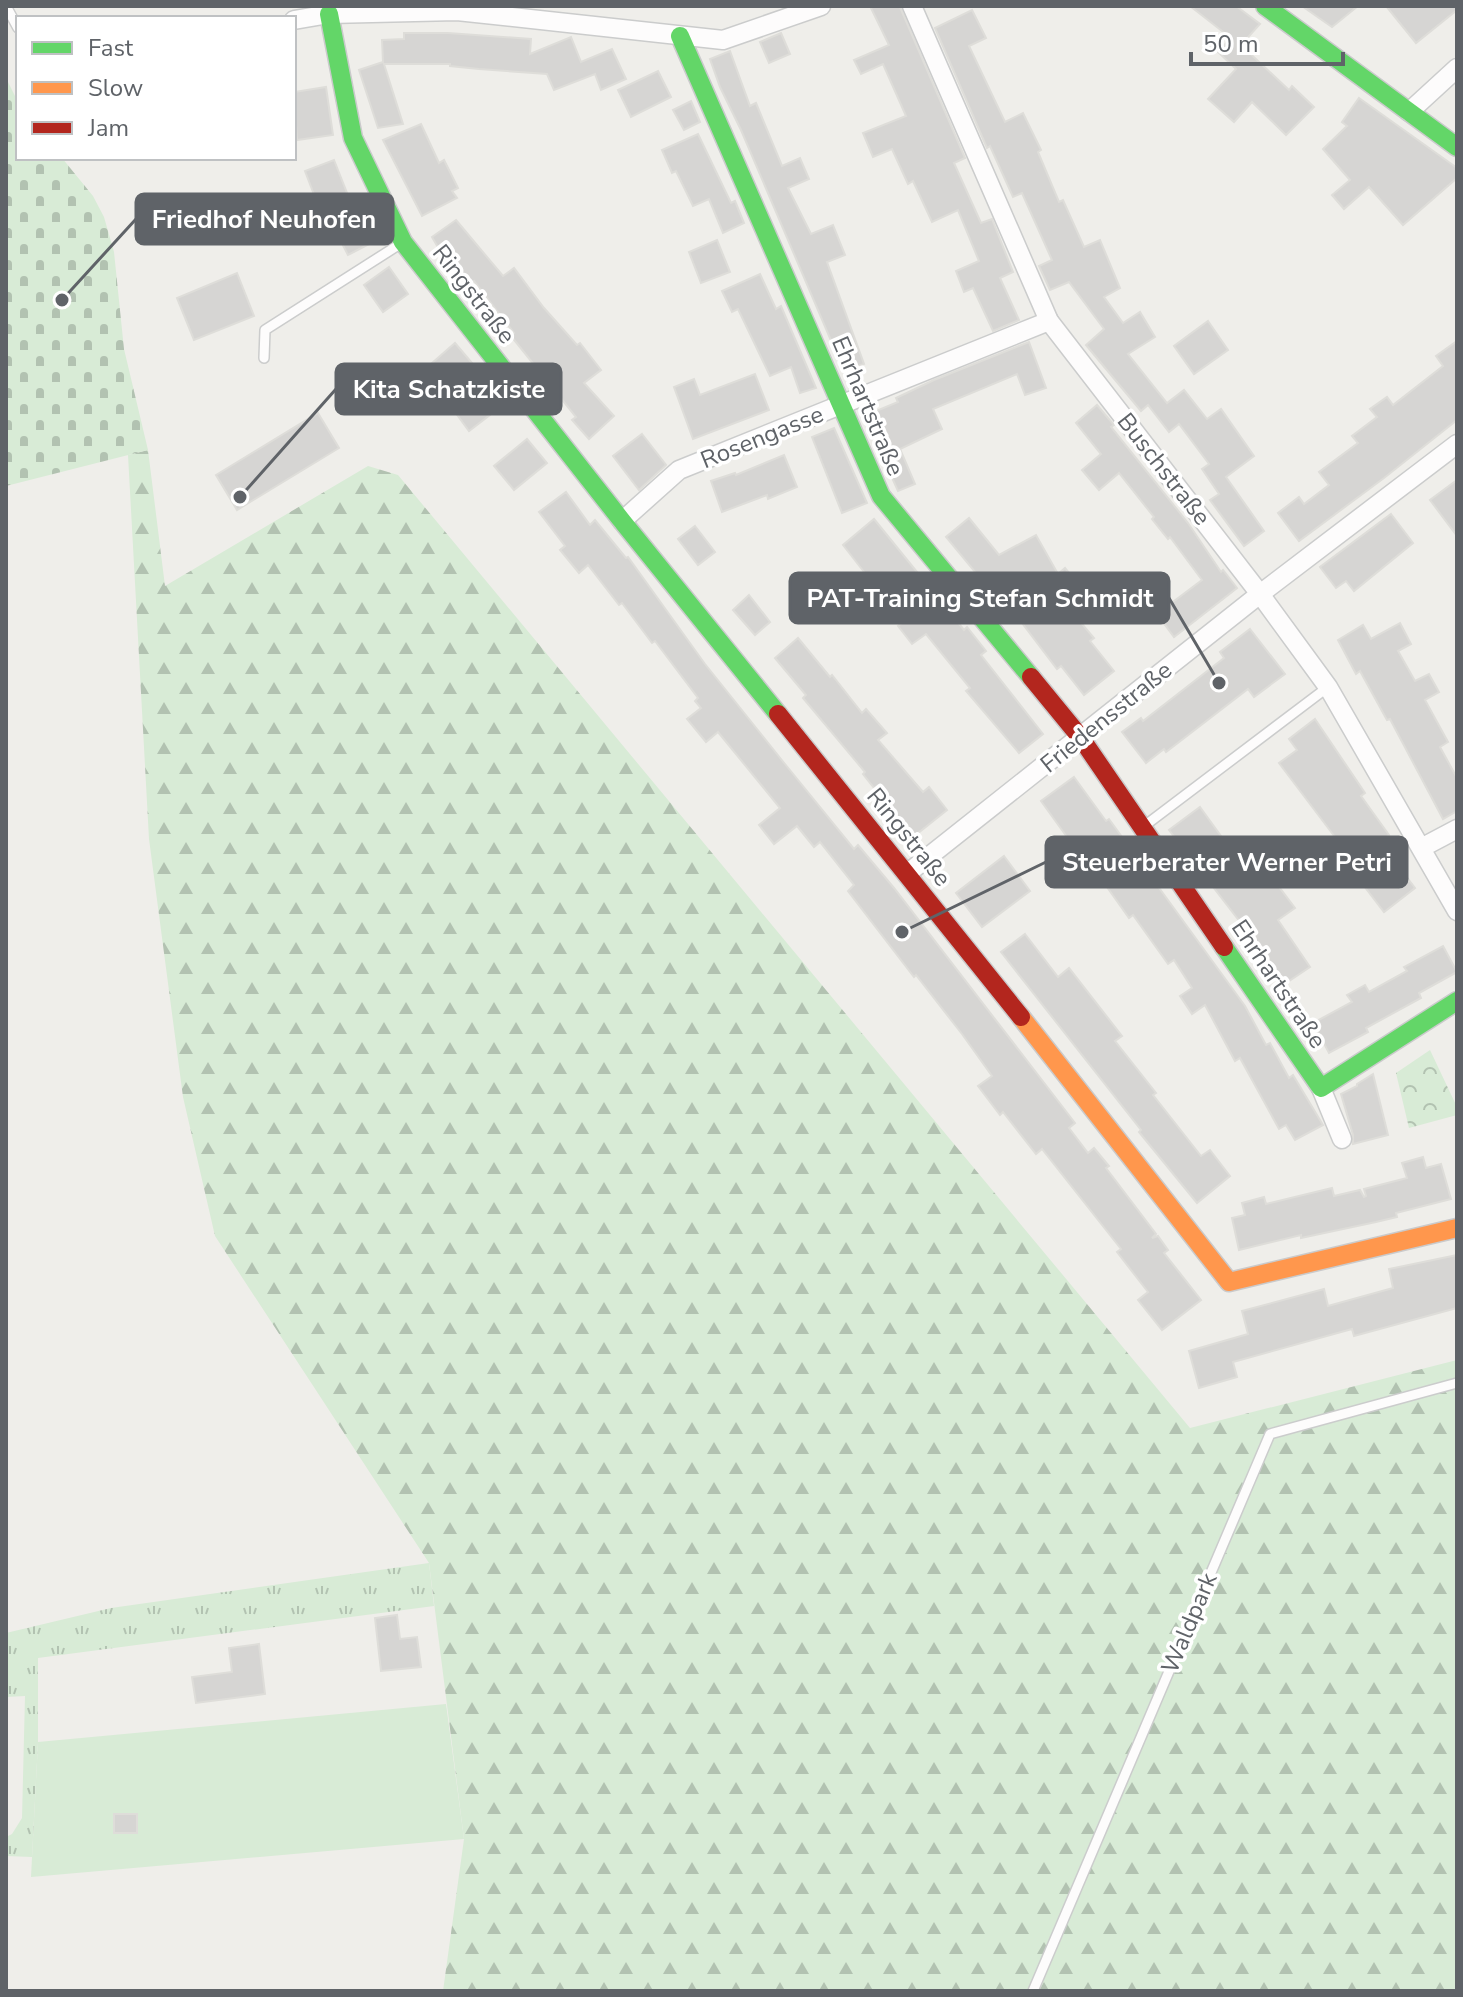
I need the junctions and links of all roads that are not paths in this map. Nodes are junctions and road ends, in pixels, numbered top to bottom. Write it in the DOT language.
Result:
graph roads {
  1 [pos="6,6"];
  2 [pos="821,6"];
  3 [pos="912,6"];
  4 [pos="1265,6"];
  5 [pos="329,14"];
  6 [pos="296,20"];
  7 [pos="16,24"];
  8 [pos="680,36"];
  9 [pos="1457,68"];
  10 [pos="1409,112"];
  11 [pos="1457,147"];
  12 [pos="403,242"];
  13 [pos="1049,321"];
  14 [pos="264,358"];
  15 [pos="842,405"];
  16 [pos="1457,444"];
  17 [pos="622,521"];
  18 [pos="1260,594"];
  19 [pos="1328,687"];
  20 [pos="1081,738"];
  21 [pos="1143,827"];
  22 [pos="1457,829"];
  23 [pos="1423,847"];
  24 [pos="908,873"];
  25 [pos="1457,911"];
  26 [pos="1457,1001"];
  27 [pos="1321,1088"];
  28 [pos="1342,1139"];
  29 [pos="1457,1228"];
  30 [pos="1457,1383"];
  31 [pos="1033,1991"];
  1 -- 7 [label="lane"];
  2 -- 8 [label="street"];
  3 -- 13 [label="street, Buschstraße"];
  4 -- 10 [label="street"];
  5 -- 6 [label="street"];
  5 -- 8 [label="street"];
  5 -- 12 [label="street, Ringstraße"];
  8 -- 15 [label="street, Ehrhartstraße"];
  9 -- 10 [label="street"];
  10 -- 11 [label="street"];
  12 -- 14 [label="lane, Ringstraße"];
  12 -- 17 [label="street, Ringstraße"];
  13 -- 15 [label="street, Rosengasse"];
  13 -- 18 [label="street, Buschstraße"];
  15 -- 17 [label="street, Rosengasse"];
  15 -- 20 [label="street, Ehrhartstraße"];
  16 -- 18 [label="street, Friedensstraße"];
  17 -- 24 [label="street, Ringstraße"];
  18 -- 19 [label="street, Buschstraße"];
  18 -- 20 [label="street, Friedensstraße"];
  19 -- 21 [label="lane"];
  19 -- 23 [label="street, Buschstraße"];
  20 -- 21 [label="street, Ehrhartstraße"];
  20 -- 24 [label="street, Friedensstraße"];
  21 -- 27 [label="street, Ehrhartstraße"];
  22 -- 23 [label="street"];
  23 -- 25 [label="street, Buschstraße"];
  24 -- 29 [label="street, Ringstraße"];
  26 -- 27 [label="street, Ehrhartstraße"];
  27 -- 28 [label="street, Ehrhartstraße"];
  30 -- 31 [label="lane, Waldpark"];
}
